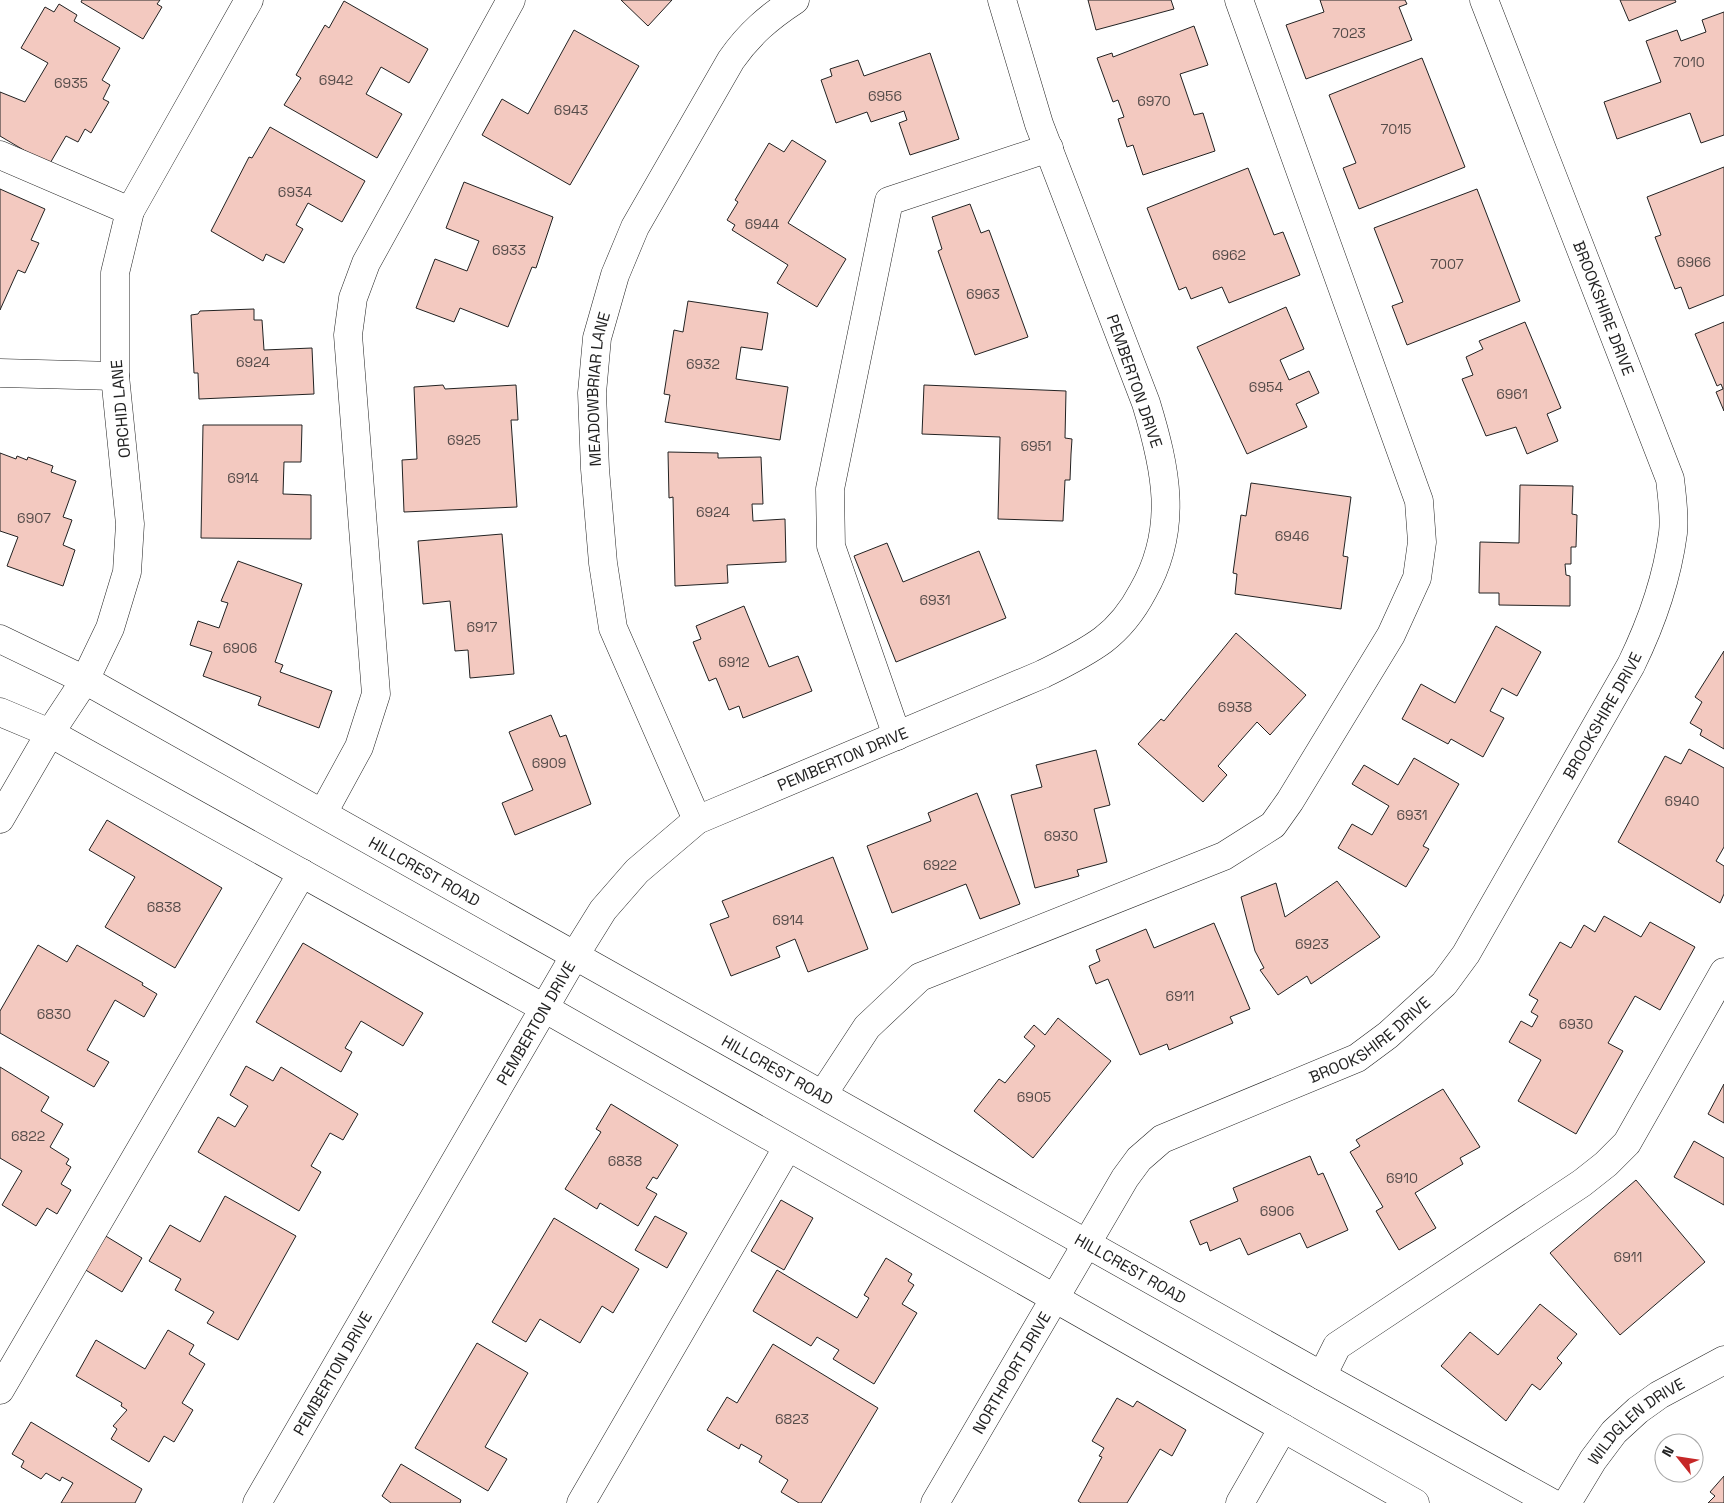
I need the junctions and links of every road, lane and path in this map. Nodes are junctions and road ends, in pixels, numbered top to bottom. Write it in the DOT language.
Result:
graph roads {
  1 [pos="249,0"];
  2 [pos="511,0"];
  3 [pos="795,0"];
  4 [pos="1002,0"];
  5 [pos="1238,0"];
  6 [pos="1484,0"];
  7 [pos="1049,148"];
  8 [pos="0,156"];
  9 [pos="130,211"];
  10 [pos="0,374"];
  11 [pos="115,376"];
  12 [pos="0,639"];
  13 [pos="85,680"];
  14 [pos="0,712"];
  15 [pos="50,733"];
  16 [pos="897,736"];
  17 [pos="323,813"];
  18 [pos="0,819"];
  19 [pos="697,820"];
  20 [pos="302,873"];
  21 [pos="575,955"];
  22 [pos="1724,972"];
  23 [pos="544,1008"];
  24 [pos="823,1094"];
  25 [pos="787,1148"];
  26 [pos="1088,1243"];
  27 [pos="1055,1299"];
  28 [pos="1724,1360"];
  29 [pos="1322,1376"];
  30 [pos="0,1390"];
  31 [pos="1283,1428"];
  32 [pos="257,1503"];
  33 [pos="581,1503"];
  34 [pos="935,1503"];
  35 [pos="1240,1503"];
  36 [pos="1415,1503"];
  37 [pos="1552,1503"];
  38 [pos="1567,1503"];
  1 -- 9 [label="street, ORCHID LANE"];
  2 -- 17 [label="street"];
  3 -- 19 [label="street, MEADOWBRIAR LANE"];
  4 -- 7 [label="street, PEMBERTON DRIVE"];
  5 -- 24 [label="street"];
  6 -- 26 [label="street, BROOKSHIRE DRIVE"];
  7 -- 16 [label="street"];
  7 -- 16 [label="street, PEMBERTON DRIVE"];
  8 -- 9 [label="street"];
  9 -- 11 [label="street, ORCHID LANE"];
  10 -- 11 [label="street"];
  11 -- 13 [label="street, ORCHID LANE"];
  12 -- 13 [label="street, HILLCREST ROAD"];
  13 -- 15 [label="street, ORCHID LANE"];
  13 -- 17 [label="street, HILLCREST ROAD"];
  14 -- 15 [label="street"];
  15 -- 18 [label="street, ORCHID LANE"];
  15 -- 20 [label="street"];
  16 -- 19 [label="street, PEMBERTON DRIVE"];
  17 -- 21 [label="street, HILLCREST ROAD"];
  19 -- 21 [label="street, PEMBERTON DRIVE"];
  20 -- 23 [label="street"];
  20 -- 30 [label="street"];
  21 -- 23 [label="street, PEMBERTON DRIVE"];
  21 -- 24 [label="street, HILLCREST ROAD"];
  22 -- 29 [label="street"];
  23 -- 25 [label="street"];
  23 -- 32 [label="street, PEMBERTON DRIVE"];
  24 -- 26 [label="street, HILLCREST ROAD"];
  25 -- 27 [label="street"];
  25 -- 33 [label="street"];
  26 -- 27 [label="street, NORTHPORT DRIVE"];
  26 -- 29 [label="street, HILLCREST ROAD"];
  27 -- 31 [label="street"];
  27 -- 34 [label="street, NORTHPORT DRIVE"];
  28 -- 38 [label="street, WILDGLEN DRIVE"];
  29 -- 37 [label="street, HILLCREST ROAD"];
  31 -- 35 [label="street"];
  31 -- 36 [label="street"];
}
